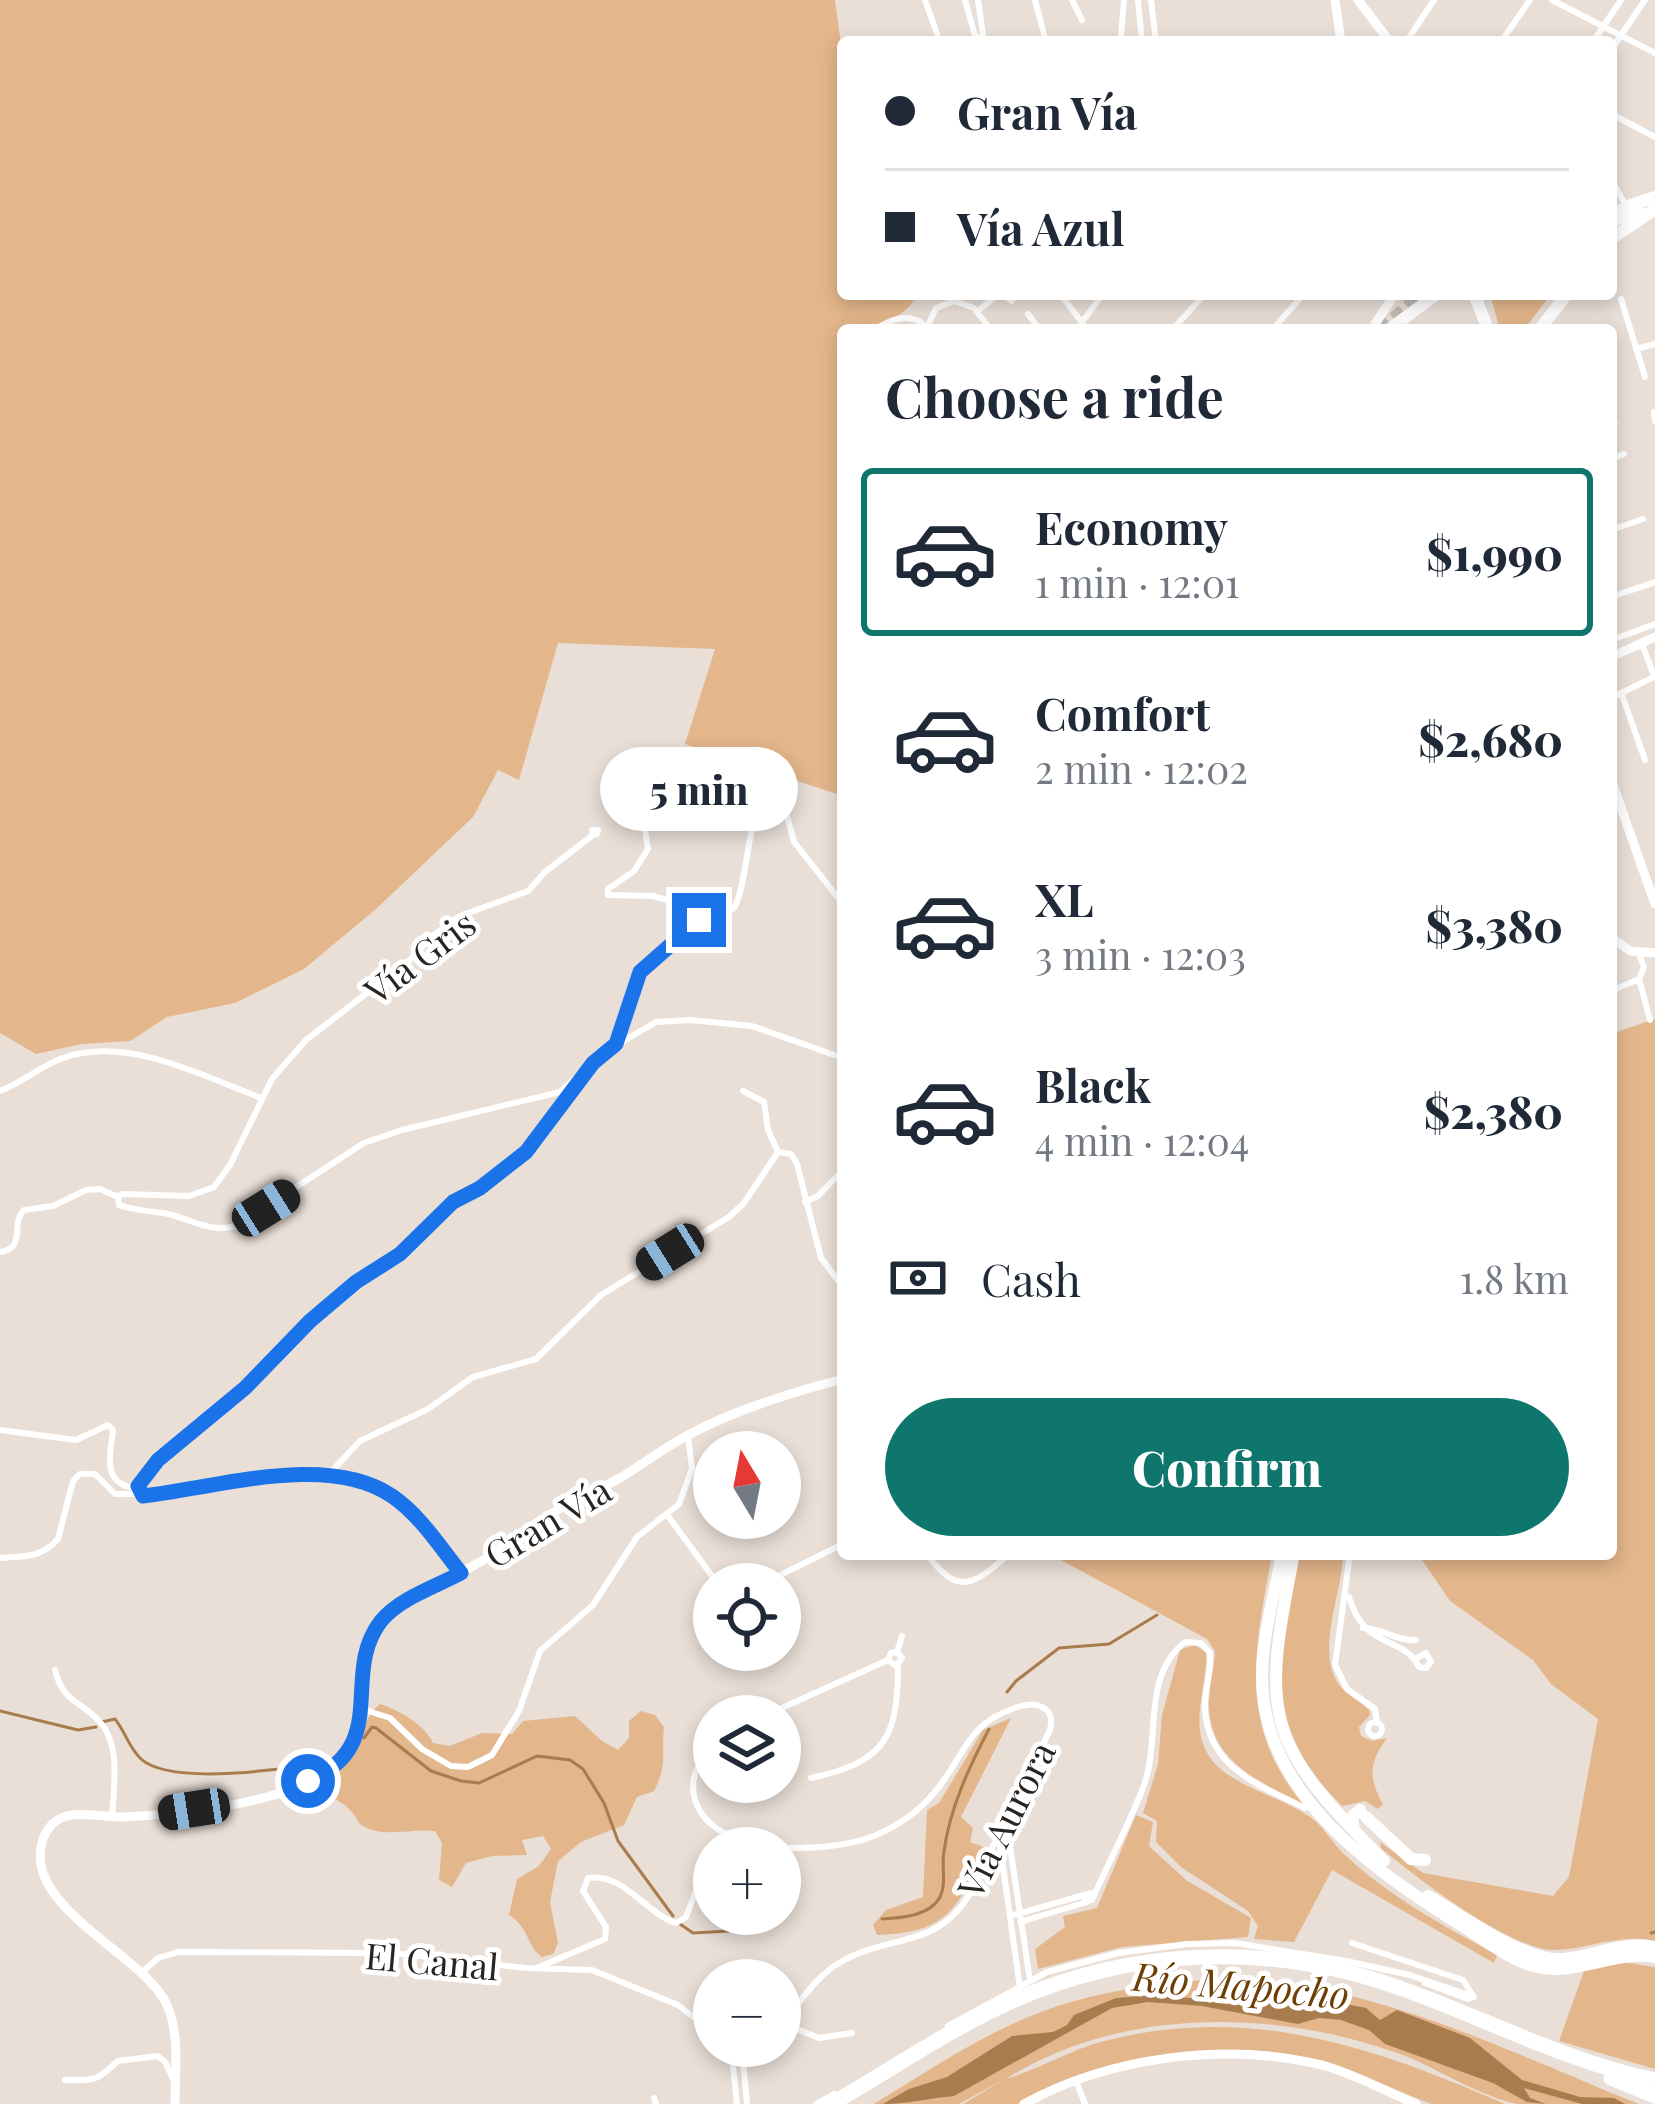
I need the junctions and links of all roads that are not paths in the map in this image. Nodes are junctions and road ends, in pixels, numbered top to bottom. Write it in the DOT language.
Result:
graph roads {
  1 [pos="925,0"];
  2 [pos="965,0"];
  3 [pos="978,0"];
  4 [pos="1035,0"];
  5 [pos="1072,0"];
  6 [pos="1124,0"];
  7 [pos="1138,0"];
  8 [pos="1151,0"];
  9 [pos="1335,0"];
  10 [pos="1434,0"];
  11 [pos="1529,0"];
  12 [pos="1552,0"];
  13 [pos="1621,0"];
  14 [pos="1645,0"];
  15 [pos="1360,3"];
  16 [pos="1082,20"];
  17 [pos="1339,20"];
  18 [pos="1603,27"];
  19 [pos="938,36"];
  20 [pos="971,36"];
  21 [pos="981,36"];
  22 [pos="1044,36"];
  23 [pos="1121,36"];
  24 [pos="1141,36"];
  25 [pos="1155,36"];
  26 [pos="1340,36"];
  27 [pos="1385,36"];
  28 [pos="1410,36"];
  29 [pos="1505,36"];
  30 [pos="1597,36"];
  31 [pos="1621,36"];
  32 [pos="1617,42"];
  33 [pos="1655,53"];
  34 [pos="1617,117"];
  35 [pos="1655,137"];
  36 [pos="1655,202"];
  37 [pos="1617,217"];
  38 [pos="1617,234"];
  39 [pos="1621,298"];
  40 [pos="954,300"];
  41 [pos="961,300"];
  42 [pos="992,300"];
  43 [pos="1065,300"];
  44 [pos="1098,300"];
  45 [pos="1200,300"];
  46 [pos="1299,300"];
  47 [pos="1409,300"];
  48 [pos="1428,300"];
  49 [pos="1562,300"];
  50 [pos="977,311"];
  51 [pos="1028,314"];
  52 [pos="1405,315"];
  53 [pos="1082,321"];
  54 [pos="888,324"];
  55 [pos="920,324"];
  56 [pos="928,324"];
  57 [pos="987,324"];
  58 [pos="1036,324"];
  59 [pos="1080,324"];
  60 [pos="1084,324"];
  61 [pos="1178,324"];
  62 [pos="1277,324"];
  63 [pos="1395,324"];
  64 [pos="1544,324"];
  65 [pos="1655,345"];
  66 [pos="1636,349"];
  67 [pos="1645,377"];
  68 [pos="1654,412"];
  69 [pos="1655,422"];
  70 [pos="1624,454"];
  71 [pos="1617,457"];
  72 [pos="1642,519"];
  73 [pos="1617,528"];
  74 [pos="1655,582"];
  75 [pos="1617,595"];
  76 [pos="1655,624"];
  77 [pos="1655,637"];
  78 [pos="1642,642"];
  79 [pos="1617,647"];
  80 [pos="1617,649"];
  81 [pos="1654,678"];
  82 [pos="1622,695"];
  83 [pos="1617,696"];
  84 [pos="1645,760"];
  85 [pos="1617,796"];
  86 [pos="1623,813"];
  87 [pos="1617,816"];
  88 [pos="623,824"];
  89 [pos="593,835"];
  90 [pos="837,896"];
  91 [pos="1655,904"];
  92 [pos="735,907"];
  93 [pos="1617,941"];
  94 [pos="1639,954"];
  95 [pos="1655,955"];
  96 [pos="1644,967"];
  97 [pos="1639,979"];
  98 [pos="1617,988"];
  99 [pos="1650,1020"];
  100 [pos="616,1044"];
  101 [pos="837,1056"];
  102 [pos="585,1073"];
  103 [pos="0,1091"];
  104 [pos="743,1091"];
  105 [pos="261,1098"];
  106 [pos="778,1151"];
  107 [pos="837,1176"];
  108 [pos="118,1197"];
  109 [pos="805,1202"];
  110 [pos="0,1252"];
  111 [pos="837,1279"];
  112 [pos="837,1381"];
  113 [pos="0,1430"];
  114 [pos="688,1435"];
  115 [pos="328,1475"];
  116 [pos="139,1491"];
  117 [pos="668,1516"];
  118 [pos="837,1547"];
  119 [pos="0,1558"];
  120 [pos="932,1560"];
  121 [pos="1002,1560"];
  122 [pos="1281,1560"];
  123 [pos="1293,1560"];
  124 [pos="1350,1560"];
  125 [pos="703,1563"];
  126 [pos="801,1565"];
  127 [pos="461,1573"];
  128 [pos="1348,1594"];
  129 [pos="1362,1628"];
  130 [pos="902,1636"];
  131 [pos="1416,1640"];
  132 [pos="897,1652"];
  133 [pos="1415,1659"];
  134 [pos="888,1660"];
  135 [pos="898,1665"];
  136 [pos="55,1670"];
  137 [pos="801,1699"];
  138 [pos="362,1709"];
  139 [pos="1377,1723"];
  140 [pos="812,1778"];
  141 [pos="696,1803"];
  142 [pos="1305,1808"];
  143 [pos="112,1817"];
  144 [pos="1366,1817"];
  145 [pos="1006,1819"];
  146 [pos="718,1827"];
  147 [pos="998,1834"];
  148 [pos="801,1847"];
  149 [pos="1349,1848"];
  150 [pos="1425,1860"];
  151 [pos="1378,1861"];
  152 [pos="983,1867"];
  153 [pos="1008,1876"];
  154 [pos="693,1898"];
  155 [pos="1020,1917"];
  156 [pos="1010,1920"];
  157 [pos="1352,1943"];
  158 [pos="1655,1947"];
  159 [pos="1655,1957"];
  160 [pos="536,1969"];
  161 [pos="141,1973"];
  162 [pos="1030,1981"];
  163 [pos="1020,1988"];
  164 [pos="801,2001"];
  165 [pos="693,2017"];
  166 [pos="801,2032"];
  167 [pos="852,2033"];
  168 [pos="733,2067"];
  169 [pos="744,2067"];
  170 [pos="65,2080"];
  171 [pos="1076,2081"];
  172 [pos="176,2084"];
  173 [pos="1655,2088"];
  174 [pos="1401,2101"];
  175 [pos="173,2103"];
  176 [pos="737,2104"];
  177 [pos="747,2104"];
  178 [pos="816,2104"];
  179 [pos="831,2104"];
  180 [pos="850,2104"];
  181 [pos="1024,2104"];
  182 [pos="1085,2104"];
  183 [pos="1416,2104"];
  1 -- 19 [label="street"];
  2 -- 20 [label="street"];
  3 -- 21 [label="street"];
  4 -- 22 [label="street"];
  5 -- 16 [label="street"];
  6 -- 23 [label="street"];
  7 -- 24 [label="street"];
  8 -- 25 [label="street"];
  9 -- 17 [label="main road"];
  10 -- 28 [label="street"];
  11 -- 29 [label="street"];
  12 -- 18 [label="street"];
  13 -- 18 [label="street"];
  14 -- 31 [label="street"];
  15 -- 17 [label="main road"];
  15 -- 27 [label="main road"];
  17 -- 26 [label="main road"];
  18 -- 30 [label="street"];
  18 -- 31 [label="street"];
  31 -- 32 [label="street"];
  31 -- 33 [label="street"];
  34 -- 35 [label="street"];
  36 -- 37 [label="main road"];
  36 -- 38 [label="main road"];
  39 -- 66 [label="street"];
  40 -- 56 [label="street"];
  41 -- 50 [label="street"];
  42 -- 50 [label="street"];
  43 -- 53 [label="street"];
  44 -- 53 [label="street"];
  45 -- 61 [label="street"];
  46 -- 62 [label="street"];
  47 -- 52 [label="main road"];
  48 -- 52 [label="main road"];
  49 -- 64 [label="main road"];
  50 -- 57 [label="street"];
  51 -- 58 [label="street"];
  52 -- 63 [label="main road"];
  53 -- 59 [label="street"];
  53 -- 60 [label="street"];
  54 -- 55 [label="street"];
  65 -- 66 [label="street"];
  66 -- 67 [label="street"];
  68 -- 69 [label="street"];
  70 -- 71 [label="street"];
  72 -- 73 [label="street"];
  74 -- 75 [label="street"];
  76 -- 79 [label="street"];
  77 -- 78 [label="main road"];
  78 -- 80 [label="main road"];
  78 -- 81 [label="street"];
  81 -- 82 [label="street"];
  82 -- 83 [label="street"];
  82 -- 84 [label="street"];
  85 -- 86 [label="main road"];
  86 -- 87 [label="street"];
  86 -- 91 [label="main road"];
  88 -- 92 [label="street"];
  89 -- 105 [label="street, Vía Gris"];
  90 -- 92 [label="street"];
  92 -- 100 [label="street"];
  93 -- 94 [label="main road"];
  94 -- 95 [label="main road"];
  94 -- 96 [label="street"];
  95 -- 96 [label="main road"];
  96 -- 97 [label="street"];
  97 -- 98 [label="street"];
  97 -- 99 [label="street"];
  100 -- 101 [label="street"];
  100 -- 102 [label="street"];
  102 -- 108 [label="street"];
  102 -- 116 [label="street"];
  103 -- 105 [label="street"];
  104 -- 106 [label="street"];
  105 -- 108 [label="street, Vía Gris"];
  106 -- 109 [label="street"];
  106 -- 115 [label="street"];
  107 -- 109 [label="street"];
  108 -- 110 [label="street"];
  109 -- 111 [label="street"];
  112 -- 114 [label="main road, Gran Vía"];
  113 -- 116 [label="street"];
  114 -- 117 [label="street"];
  114 -- 127 [label="main road, Gran Vía"];
  115 -- 116 [label="street"];
  115 -- 127 [label="street"];
  116 -- 119 [label="street"];
  117 -- 125 [label="street"];
  117 -- 138 [label="street"];
  118 -- 126 [label="street"];
  120 -- 121 [label="street"];
  122 -- 151 [label="main road"];
  123 -- 151 [label="main road"];
  124 -- 128 [label="street"];
  127 -- 138 [label="main road, Gran Vía"];
  128 -- 129 [label="street"];
  128 -- 139 [label="street"];
  129 -- 131 [label="street"];
  129 -- 133 [label="street"];
  130 -- 132 [label="street"];
  132 -- 134 [label="street"];
  132 -- 135 [label="street"];
  134 -- 135 [label="street"];
  134 -- 137 [label="street"];
  135 -- 140 [label="street"];
  136 -- 143 [label="street"];
  138 -- 143 [label="main road, Gran Vía"];
  141 -- 146 [label="street, Vía Aurora"];
  142 -- 155 [label="street"];
  143 -- 161 [label="main road, Gran Vía"];
  144 -- 150 [label="main road"];
  145 -- 147 [label="street, Vía Aurora"];
  145 -- 148 [label="street, Vía Aurora"];
  145 -- 153 [label="street"];
  147 -- 152 [label="street, Vía Aurora"];
  147 -- 153 [label="street"];
  149 -- 151 [label="main road"];
  151 -- 158 [label="main road"];
  151 -- 159 [label="main road"];
  152 -- 153 [label="street"];
  152 -- 164 [label="street, Vía Aurora"];
  153 -- 155 [label="street"];
  153 -- 156 [label="street"];
  154 -- 160 [label="street"];
  155 -- 156 [label="street"];
  155 -- 162 [label="street"];
  156 -- 163 [label="street"];
  157 -- 162 [label="street"];
  160 -- 161 [label="street, El Canal"];
  160 -- 165 [label="street, El Canal"];
  161 -- 172 [label="main road, Gran Vía"];
  162 -- 163 [label="street"];
  163 -- 178 [label="street"];
  166 -- 167 [label="street"];
  168 -- 176 [label="street"];
  169 -- 177 [label="street"];
  170 -- 172 [label="street"];
  171 -- 174 [label="main road"];
  171 -- 181 [label="main road"];
  171 -- 182 [label="street"];
  172 -- 175 [label="main road, Gran Vía"];
  173 -- 179 [label="highway"];
  173 -- 180 [label="highway"];
  174 -- 183 [label="main road"];
}
